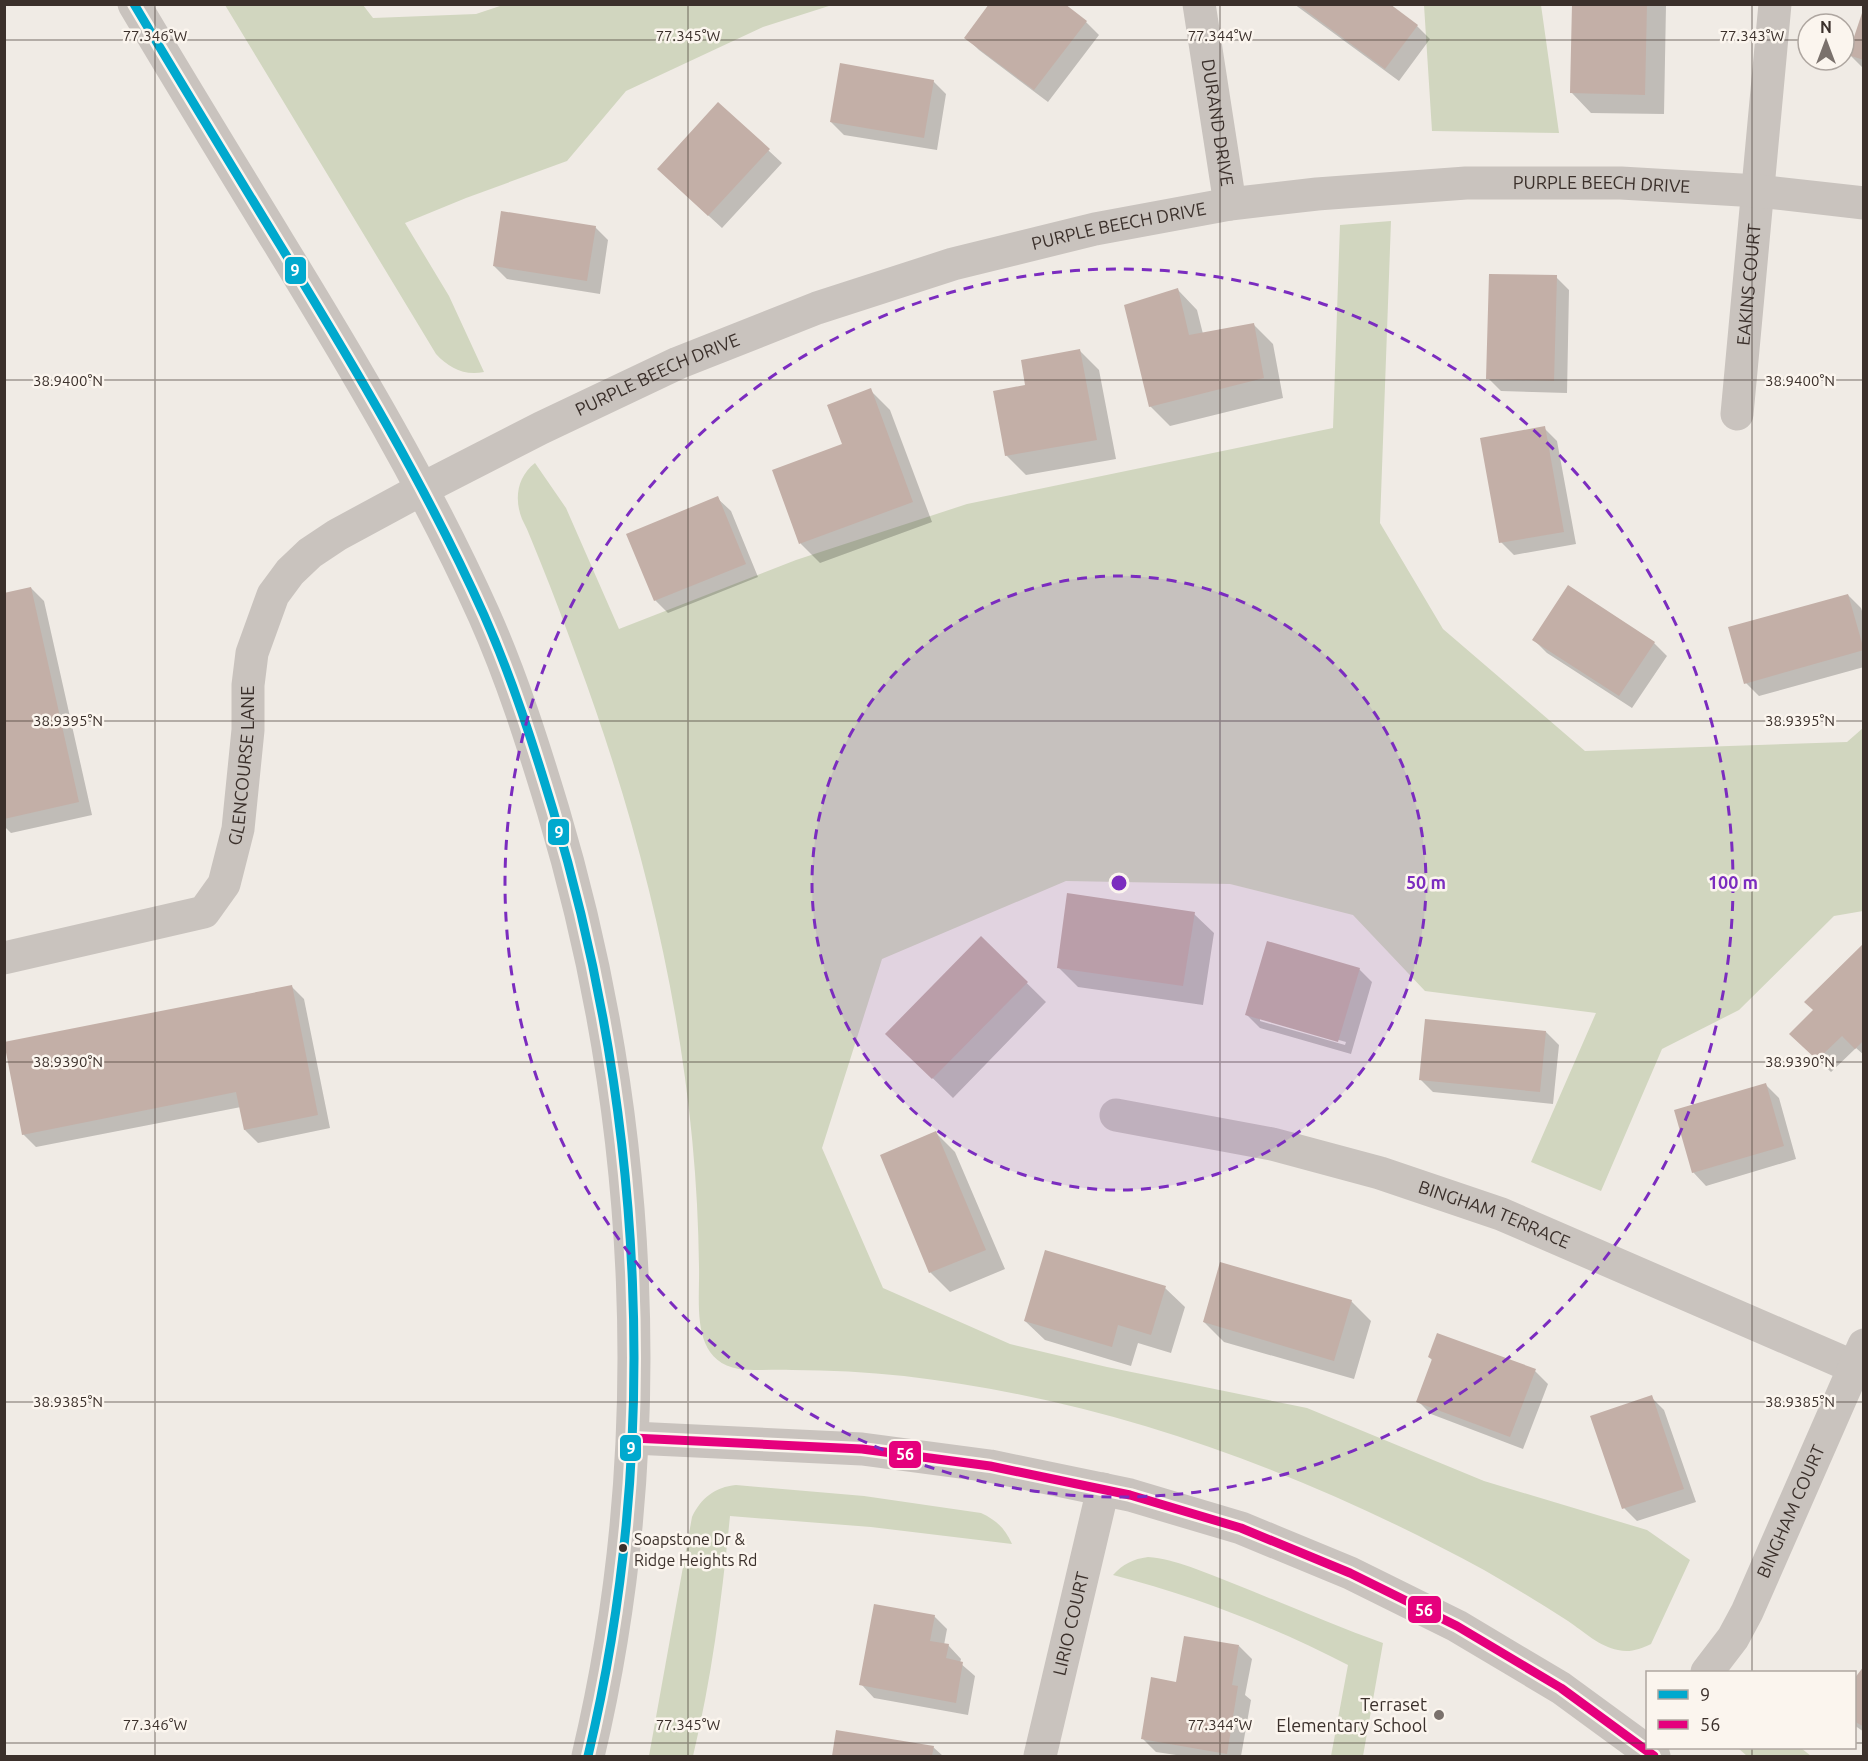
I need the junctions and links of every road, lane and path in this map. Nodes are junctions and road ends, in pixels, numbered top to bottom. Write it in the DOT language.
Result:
graph roads {
  1 [pos="134,4"];
  2 [pos="1199,4"];
  3 [pos="1775,4"];
  4 [pos="1758,191"];
  5 [pos="1863,203"];
  6 [pos="1230,204"];
  7 [pos="1737,414"];
  8 [pos="422,489"];
  9 [pos="4,958"];
  10 [pos="1116,1115"];
  11 [pos="1859,1356"];
  12 [pos="633,1438"];
  13 [pos="1102,1489"];
  14 [pos="1708,1671"];
  15 [pos="1646,1748"];
  16 [pos="588,1756"];
  17 [pos="1040,1756"];
  1 -- 8 [label="street"];
  2 -- 6 [label="street, DURAND DRIVE"];
  3 -- 4 [label="street, EAKINS COURT"];
  4 -- 5 [label="street, PURPLE BEECH DRIVE"];
  4 -- 6 [label="street, PURPLE BEECH DRIVE"];
  4 -- 7 [label="street, EAKINS COURT"];
  6 -- 8 [label="street, PURPLE BEECH DRIVE"];
  8 -- 9 [label="street, GLENCOURSE LANE"];
  8 -- 12 [label="street"];
  10 -- 11 [label="street, BINGHAM TERRACE"];
  11 -- 14 [label="street, BINGHAM COURT"];
  12 -- 13 [label="street"];
  12 -- 16 [label="street"];
  13 -- 15 [label="street"];
  13 -- 17 [label="street, LIRIO COURT"];
}
